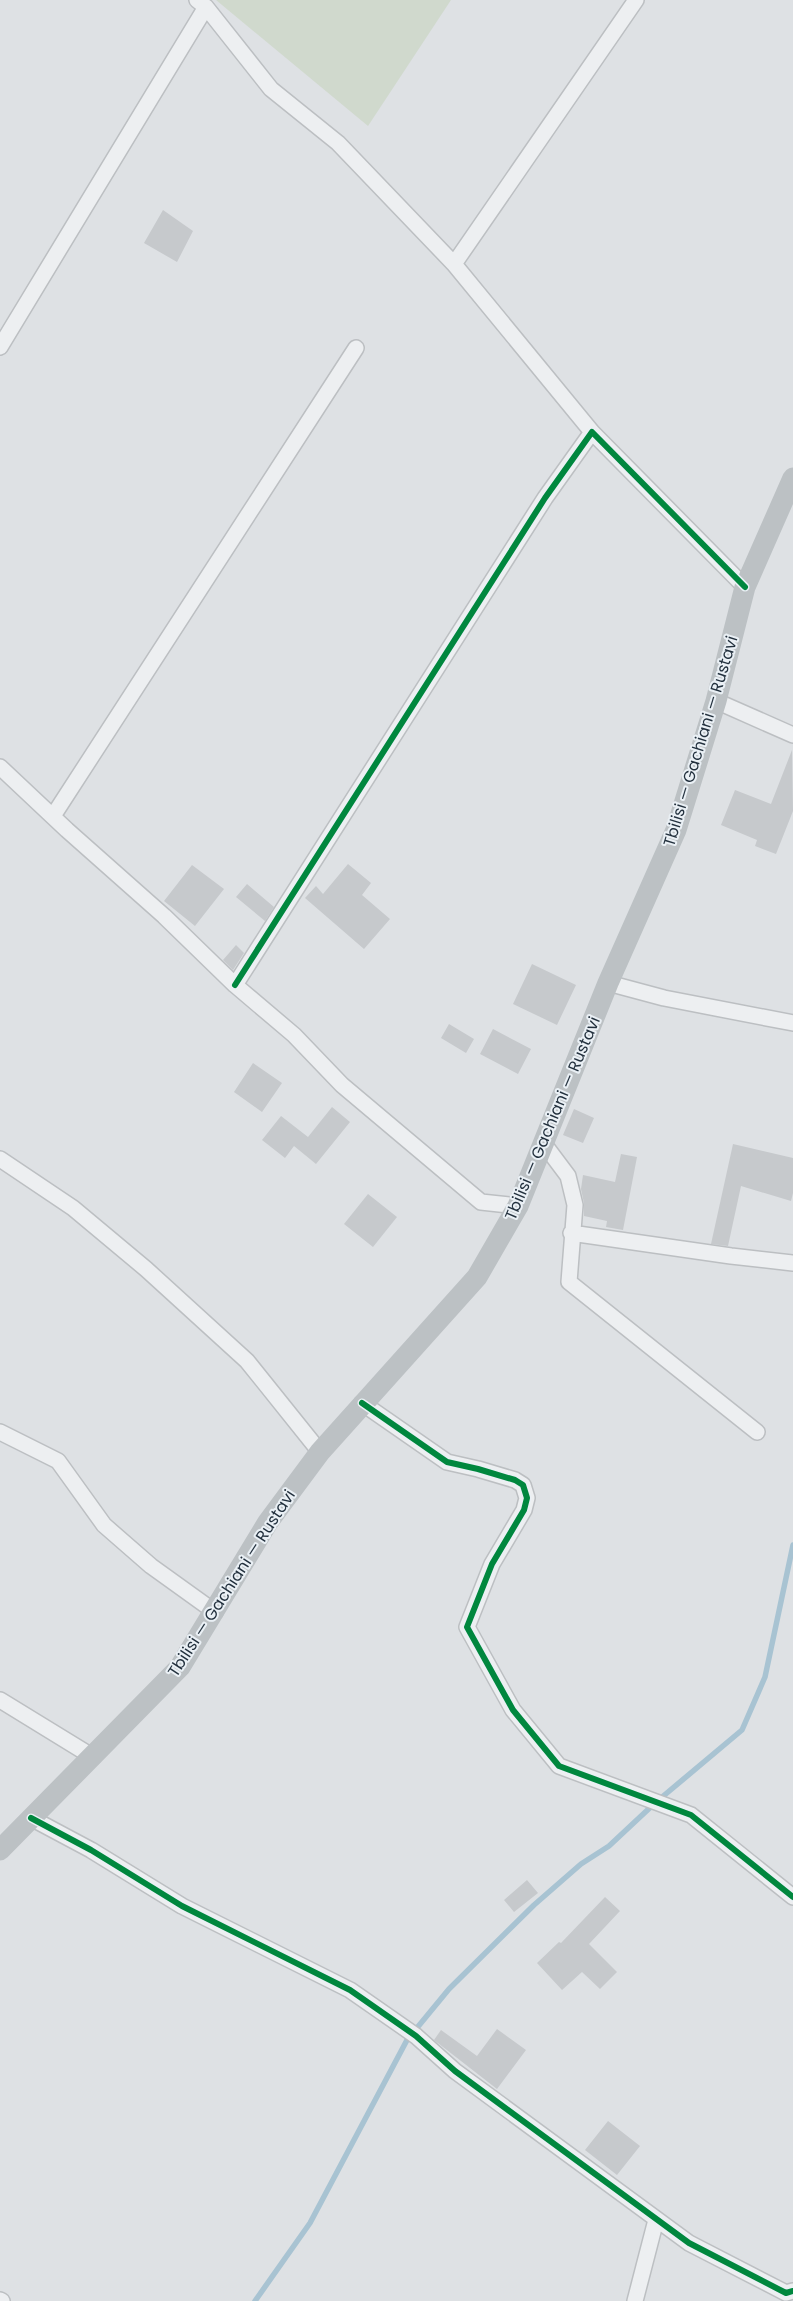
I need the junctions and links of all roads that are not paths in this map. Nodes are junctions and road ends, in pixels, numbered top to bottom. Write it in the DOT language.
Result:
graph roads {
  1 [pos="636,0"];
  2 [pos="202,4"];
  3 [pos="454,264"];
  4 [pos="0,347"];
  5 [pos="356,348"];
  6 [pos="592,432"];
  7 [pos="793,478"];
  8 [pos="745,587"];
  9 [pos="716,700"];
  10 [pos="793,735"];
  11 [pos="0,767"];
  12 [pos="53,816"];
  13 [pos="608,983"];
  14 [pos="235,985"];
  15 [pos="793,1023"];
  16 [pos="544,1144"];
  17 [pos="0,1159"];
  18 [pos="518,1206"];
  19 [pos="571,1233"];
  20 [pos="793,1263"];
  21 [pos="362,1403"];
  22 [pos="0,1432"];
  23 [pos="757,1432"];
  24 [pos="320,1452"];
  25 [pos="215,1612"];
  26 [pos="0,1700"];
  27 [pos="93,1757"];
  28 [pos="31,1818"];
  29 [pos="0,1850"];
  30 [pos="793,1897"];
  31 [pos="656,2220"];
  32 [pos="793,2291"];
  33 [pos="635,2301"];
  1 -- 3 [label="street"];
  2 -- 3 [label="street"];
  2 -- 4 [label="street"];
  3 -- 6 [label="street"];
  5 -- 12 [label="street"];
  6 -- 8 [label="street"];
  6 -- 14 [label="street"];
  7 -- 8 [label="main road, Tbilisi — Gachiani — Rustavi"];
  8 -- 9 [label="main road, Tbilisi — Gachiani — Rustavi"];
  9 -- 10 [label="street"];
  9 -- 13 [label="main road, Tbilisi — Gachiani — Rustavi"];
  11 -- 12 [label="street"];
  12 -- 14 [label="street"];
  13 -- 15 [label="street"];
  13 -- 16 [label="main road, Tbilisi — Gachiani — Rustavi"];
  14 -- 18 [label="street"];
  16 -- 18 [label="main road, Tbilisi — Gachiani — Rustavi"];
  16 -- 19 [label="street"];
  17 -- 24 [label="street"];
  18 -- 21 [label="main road, Tbilisi — Gachiani — Rustavi"];
  19 -- 20 [label="street"];
  19 -- 23 [label="street"];
  21 -- 24 [label="main road, Tbilisi — Gachiani — Rustavi"];
  21 -- 30 [label="street"];
  22 -- 25 [label="street"];
  24 -- 25 [label="main road, Tbilisi — Gachiani — Rustavi"];
  25 -- 27 [label="main road, Tbilisi — Gachiani — Rustavi"];
  26 -- 27 [label="street"];
  27 -- 28 [label="main road, Tbilisi — Gachiani — Rustavi"];
  28 -- 29 [label="main road, Tbilisi — Gachiani — Rustavi"];
  28 -- 31 [label="street"];
  31 -- 32 [label="street"];
  31 -- 33 [label="street"];
}
